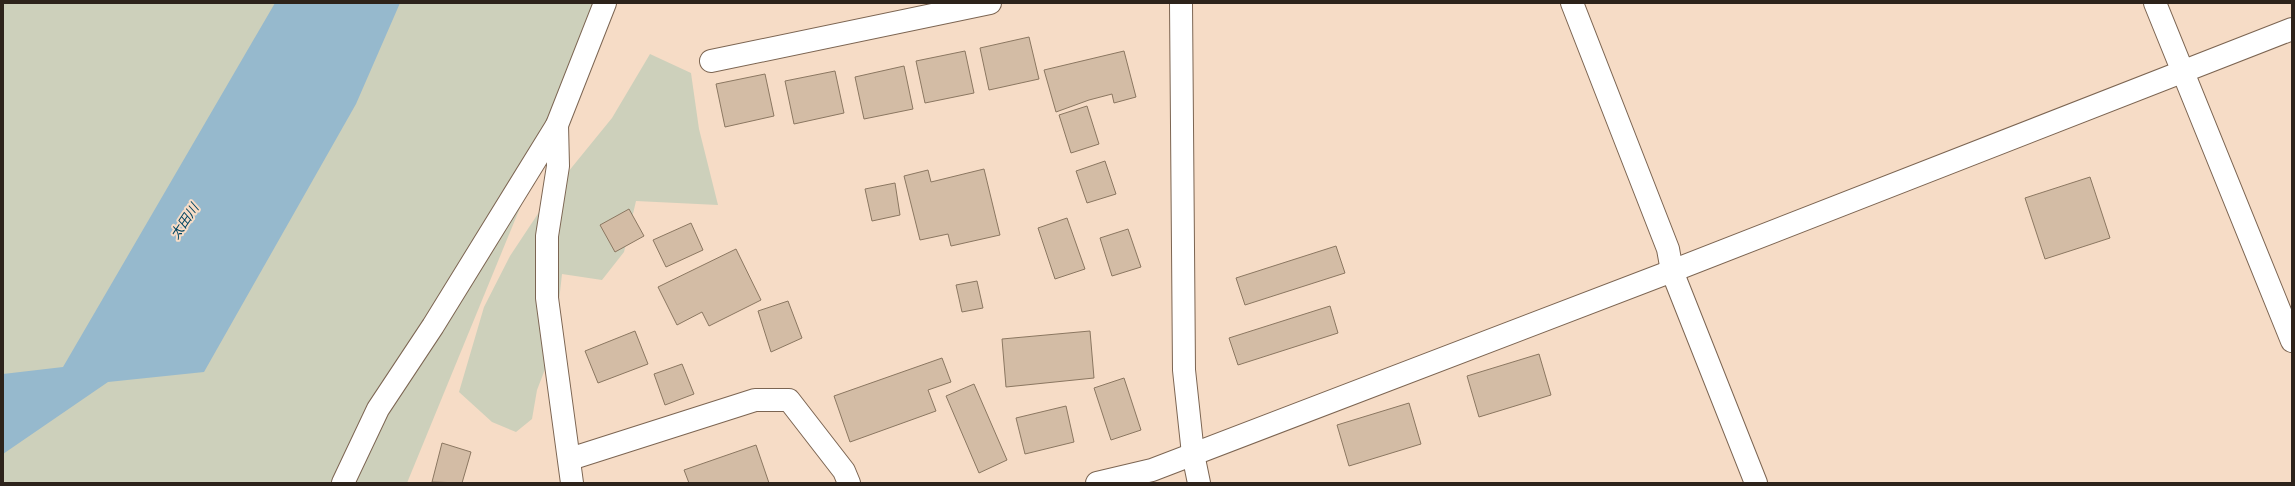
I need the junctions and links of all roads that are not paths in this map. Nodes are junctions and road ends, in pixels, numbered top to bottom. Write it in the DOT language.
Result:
graph roads {
  1 [pos="605,3"];
  2 [pos="990,3"];
  3 [pos="1181,3"];
  4 [pos="1572,3"];
  5 [pos="2155,3"];
  6 [pos="2292,29"];
  7 [pos="711,61"];
  8 [pos="2182,72"];
  9 [pos="557,125"];
  10 [pos="1672,271"];
  11 [pos="2292,341"];
  12 [pos="1193,454"];
  13 [pos="570,459"];
  14 [pos="343,483"];
  15 [pos="572,483"];
  16 [pos="849,483"];
  17 [pos="1097,483"];
  18 [pos="1199,483"];
  19 [pos="1756,483"];
  1 -- 9 [label="street"];
  2 -- 7 [label="street"];
  3 -- 12 [label="street"];
  4 -- 10 [label="street"];
  5 -- 8 [label="street"];
  6 -- 8 [label="street"];
  8 -- 10 [label="street"];
  8 -- 11 [label="street"];
  9 -- 13 [label="street"];
  9 -- 14 [label="street"];
  10 -- 12 [label="street"];
  10 -- 19 [label="street"];
  12 -- 17 [label="street"];
  12 -- 18 [label="street"];
  13 -- 15 [label="street"];
  13 -- 16 [label="street"];
}
